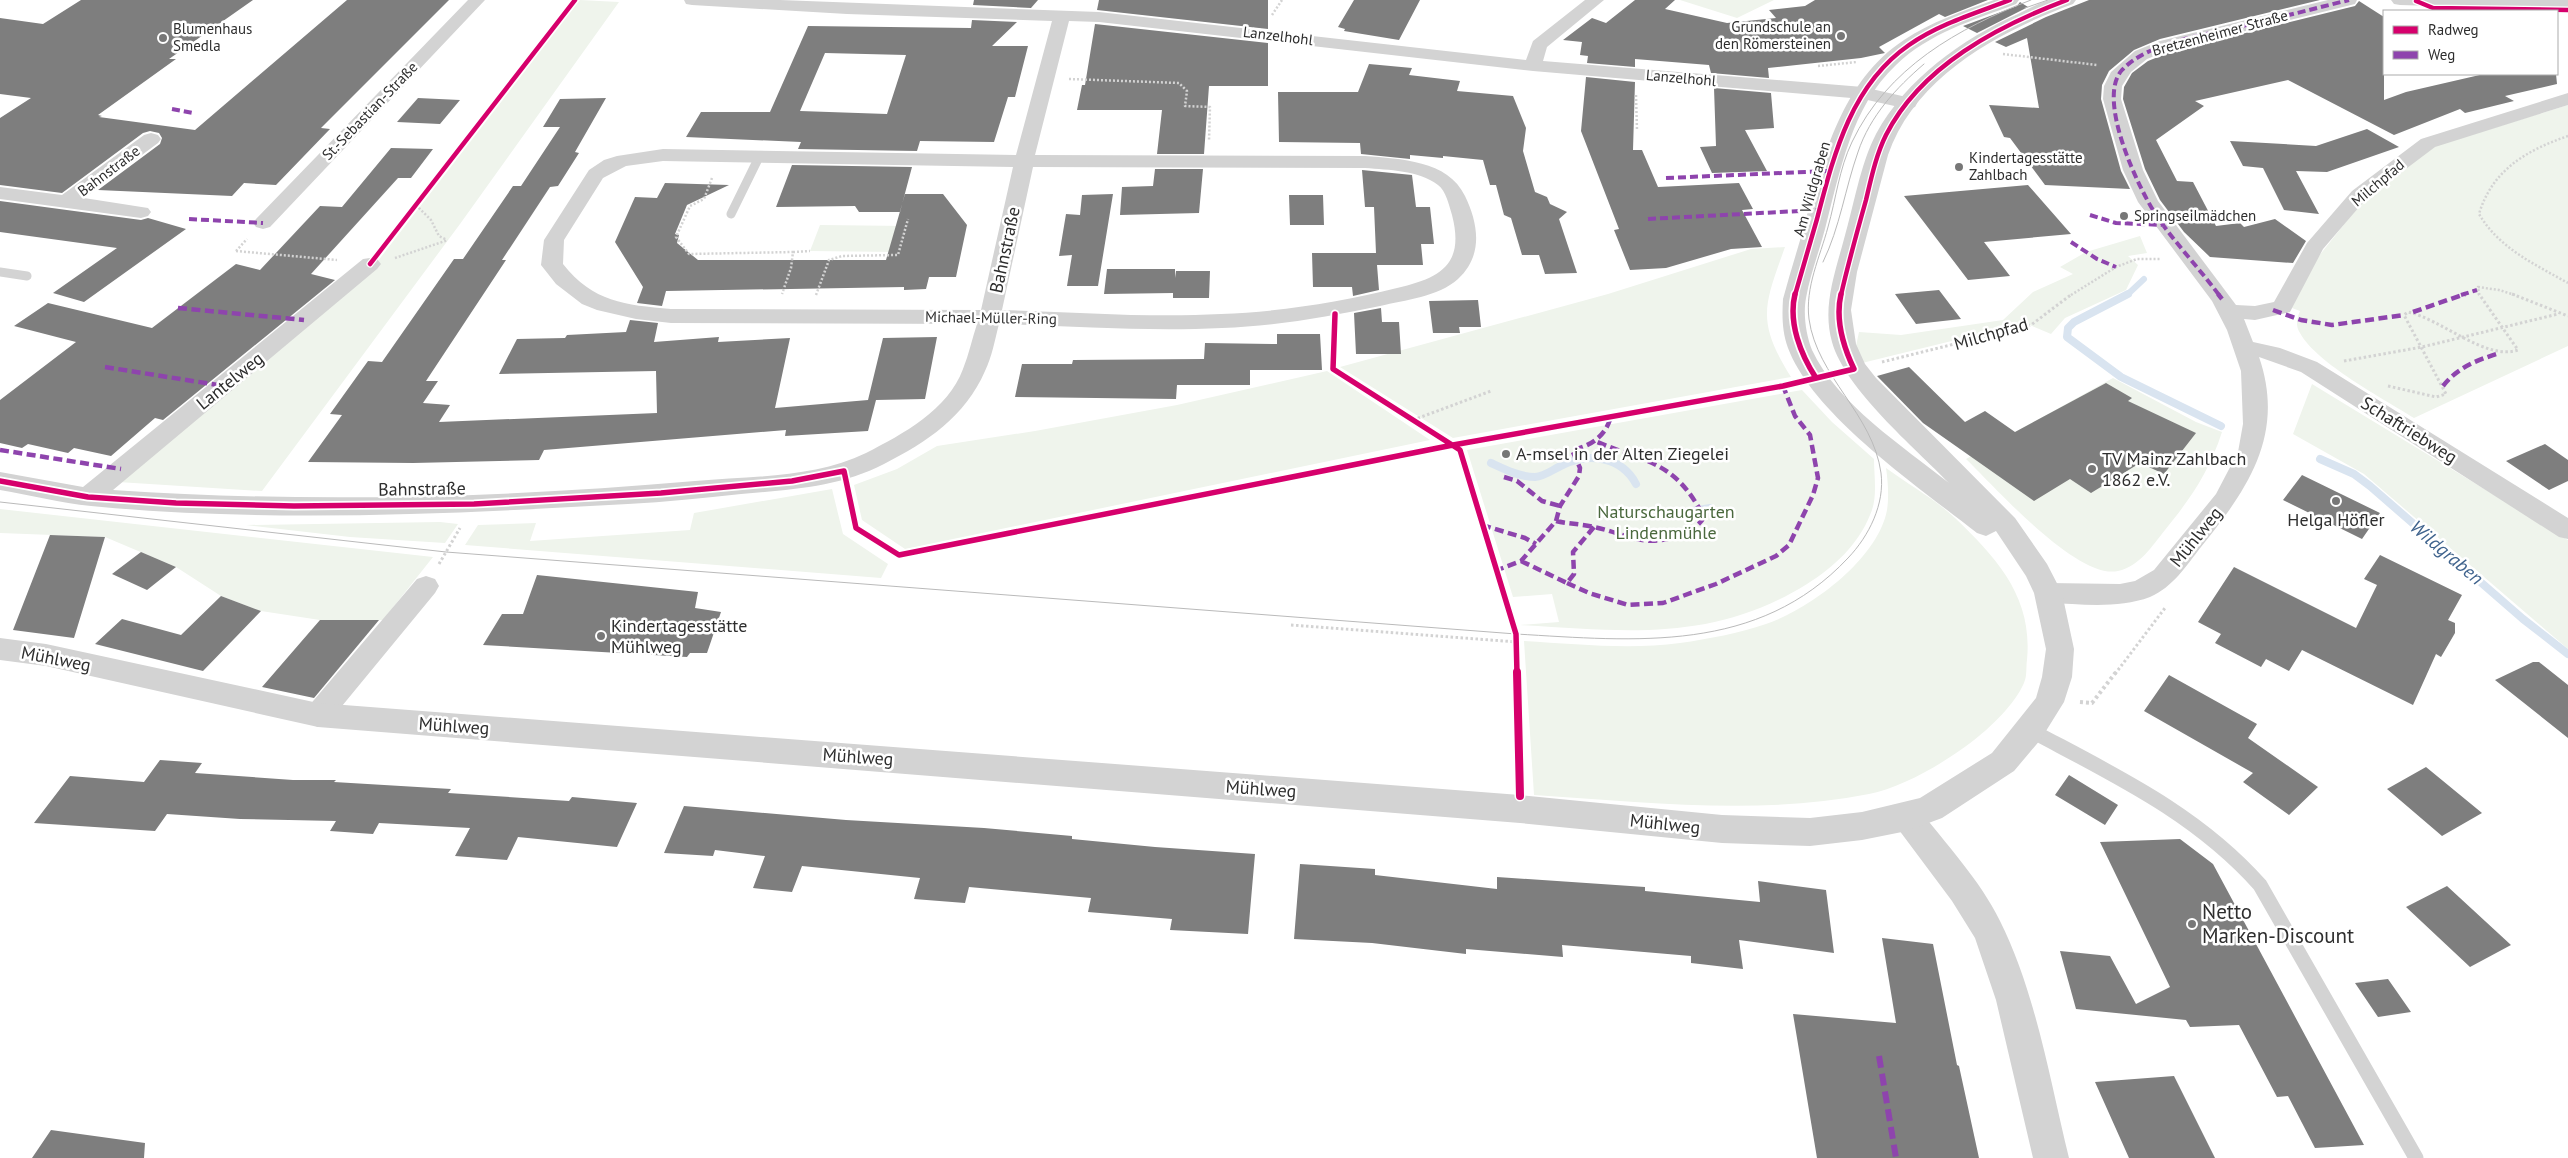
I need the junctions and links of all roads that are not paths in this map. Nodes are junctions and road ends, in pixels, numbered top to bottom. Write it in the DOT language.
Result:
graph roads {
  1 [pos="477,0"];
  2 [pos="692,0"];
  3 [pos="1596,0"];
  4 [pos="2010,0"];
  5 [pos="2067,0"];
  6 [pos="2349,0"];
  7 [pos="2400,0"];
  8 [pos="2568,2"];
  9 [pos="852,5"];
  10 [pos="1062,16"];
  11 [pos="1533,66"];
  12 [pos="1863,93"];
  13 [pos="2568,99"];
  14 [pos="1908,103"];
  15 [pos="151,139"];
  16 [pos="759,157"];
  17 [pos="1024,161"];
  18 [pos="0,193"];
  19 [pos="66,202"];
  20 [pos="141,212"];
  21 [pos="731,214"];
  22 [pos="263,222"];
  23 [pos="370,264"];
  24 [pos="0,272"];
  25 [pos="27,276"];
  26 [pos="2226,305"];
  27 [pos="990,317"];
  28 [pos="2244,347"];
  29 [pos="1951,469"];
  30 [pos="1926,478"];
  31 [pos="0,481"];
  32 [pos="88,497"];
  33 [pos="2568,530"];
  34 [pos="2026,554"];
  35 [pos="426,586"];
  36 [pos="2048,593"];
  37 [pos="0,649"];
  38 [pos="318,715"];
  39 [pos="2030,730"];
  40 [pos="1907,817"];
  41 [pos="2051,1158"];
  42 [pos="2416,1158"];
  1 -- 22 [label="street, St.-Sebastian-Straße"];
  2 -- 9 [label="street, Lanzelhohl"];
  3 -- 11 [label="street"];
  4 -- 12 [label="street, Am Wildgraben"];
  5 -- 14 [label="street"];
  6 -- 26 [label="street, Bretzenheimer Straße"];
  7 -- 8 [label="street"];
  9 -- 10 [label="street, Lanzelhohl"];
  10 -- 11 [label="street, Lanzelhohl"];
  10 -- 17 [label="street, Bahnstraße"];
  11 -- 12 [label="street, Lanzelhohl"];
  12 -- 14 [label="street"];
  12 -- 30 [label="street, Am Wildgraben"];
  13 -- 26 [label="street, Milchpfad"];
  14 -- 29 [label="street"];
  15 -- 19 [label="street, Bahnstraße"];
  16 -- 17 [label="street, Michael-Müller-Ring"];
  16 -- 21 [label="lane"];
  16 -- 27 [label="street, Michael-Müller-Ring"];
  17 -- 27 [label="street, Bahnstraße"];
  17 -- 27 [label="street, Michael-Müller-Ring"];
  18 -- 19 [label="street, Bahnstraße"];
  19 -- 20 [label="street, Bahnstraße"];
  23 -- 32 [label="street, Lantelweg"];
  24 -- 25 [label="lane"];
  26 -- 28 [label="street, Mühlweg"];
  27 -- 32 [label="street, Bahnstraße"];
  28 -- 33 [label="street, Schaftriebweg"];
  28 -- 36 [label="street, Mühlweg"];
  29 -- 30 [label="street"];
  29 -- 34 [label="street"];
  30 -- 34 [label="street, Am Wildgraben"];
  31 -- 32 [label="street, Bahnstraße"];
  34 -- 36 [label="street, Mühlweg"];
  35 -- 38 [label="street"];
  36 -- 39 [label="street, Mühlweg"];
  37 -- 38 [label="street, Mühlweg"];
  38 -- 40 [label="street, Mühlweg"];
  39 -- 40 [label="street, Mühlweg"];
  39 -- 42 [label="lane"];
  40 -- 41 [label="street"];
}
